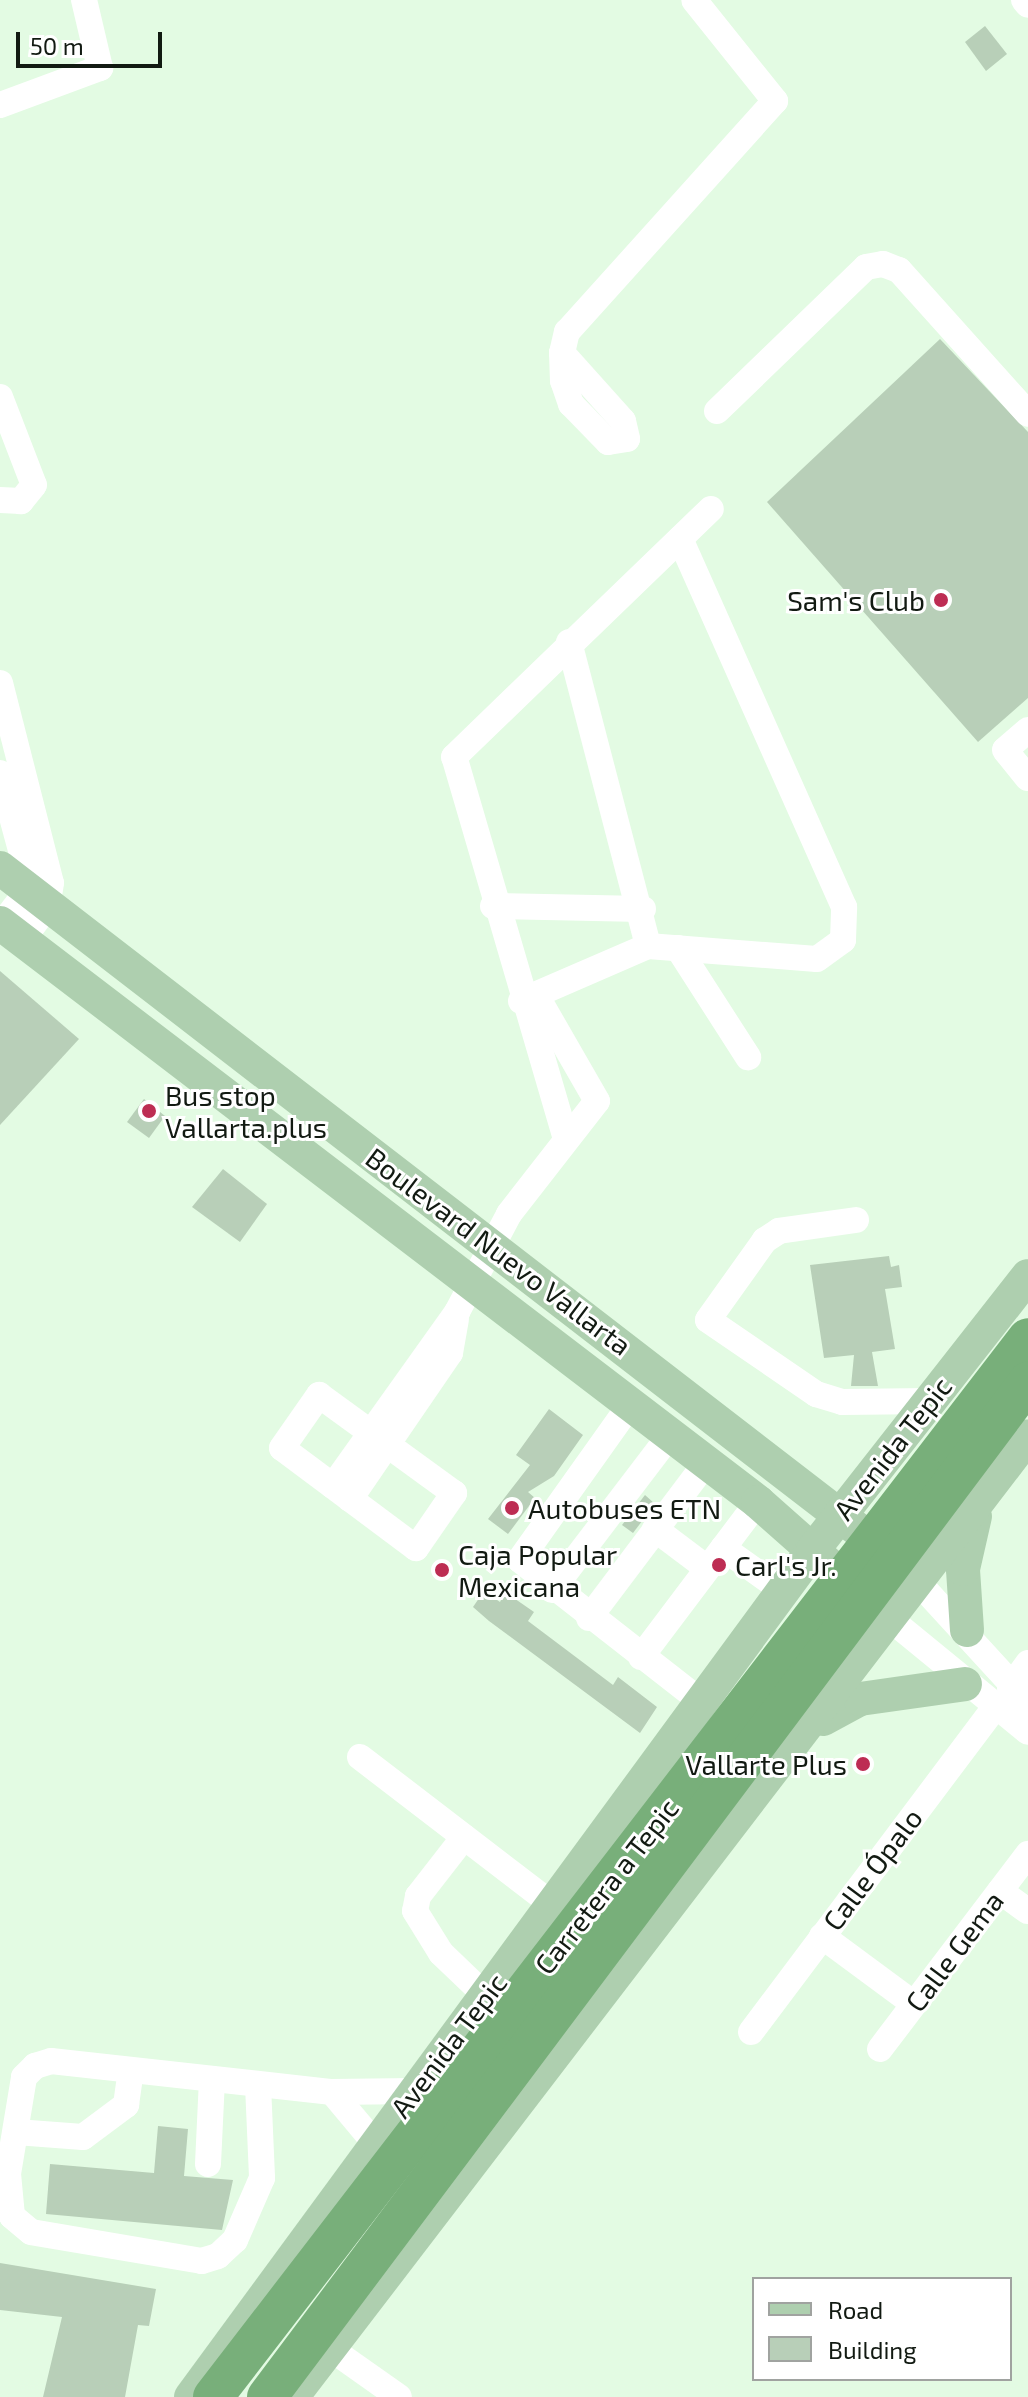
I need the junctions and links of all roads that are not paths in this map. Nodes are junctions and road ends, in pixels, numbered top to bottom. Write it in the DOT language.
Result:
graph roads {
  1 [pos="84,0"];
  2 [pos="695,0"];
  3 [pos="1024,0"];
  4 [pos="1028,5"];
  5 [pos="0,105"];
  6 [pos="562,353"];
  7 [pos="0,397"];
  8 [pos="717,411"];
  9 [pos="1028,414"];
  10 [pos="0,500"];
  11 [pos="711,509"];
  12 [pos="680,539"];
  13 [pos="569,642"];
  14 [pos="0,683"];
  15 [pos="1028,730"];
  16 [pos="0,773"];
  17 [pos="1028,778"];
  18 [pos="0,868"];
  19 [pos="37,899"];
  20 [pos="493,906"];
  21 [pos="643,909"];
  22 [pos="8,929"];
  23 [pos="648,946"];
  24 [pos="678,948"];
  25 [pos="528,998"];
  26 [pos="748,1057"];
  27 [pos="566,1139"];
  28 [pos="856,1220"];
  29 [pos="495,1248"];
  30 [pos="1028,1276"];
  31 [pos="463,1298"];
  32 [pos="1028,1338"];
  33 [pos="1028,1382"];
  34 [pos="930,1401"];
  35 [pos="630,1405"];
  36 [pos="670,1435"];
  37 [pos="1028,1436"];
  38 [pos="378,1438"];
  39 [pos="706,1463"];
  40 [pos="341,1493"];
  41 [pos="981,1499"];
  42 [pos="762,1505"];
  43 [pos="840,1514"];
  44 [pos="655,1529"];
  45 [pos="813,1550"];
  46 [pos="715,1558"];
  47 [pos="918,1582"];
  48 [pos="785,1588"];
  49 [pos="552,1590"];
  50 [pos="589,1618"];
  51 [pos="890,1619"];
  52 [pos="967,1630"];
  53 [pos="641,1657"];
  54 [pos="1028,1663"];
  55 [pos="965,1684"];
  56 [pos="1011,1699"];
  57 [pos="702,1702"];
  58 [pos="813,1725"];
  59 [pos="1028,1732"];
  60 [pos="360,1757"];
  61 [pos="464,1837"];
  62 [pos="1028,1854"];
  63 [pos="1000,1891"];
  64 [pos="553,1905"];
  65 [pos="1028,1911"];
  66 [pos="822,1936"];
  67 [pos="486,1996"];
  68 [pos="914,2004"];
  69 [pos="751,2032"];
  70 [pos="880,2049"];
  71 [pos="131,2070"];
  72 [pos="212,2079"];
  73 [pos="258,2085"];
  74 [pos="414,2091"];
  75 [pos="332,2092"];
  76 [pos="16,2132"];
  77 [pos="374,2142"];
  78 [pos="208,2164"];
  79 [pos="314,2353"];
  80 [pos="191,2397"];
  81 [pos="213,2397"];
  82 [pos="267,2397"];
  83 [pos="292,2397"];
  84 [pos="399,2397"];
  1 -- 5 [label="street"];
  2 -- 6 [label="street"];
  3 -- 4 [label="street"];
  7 -- 10 [label="street"];
  8 -- 9 [label="street"];
  11 -- 12 [label="street"];
  12 -- 13 [label="street"];
  12 -- 24 [label="street"];
  13 -- 20 [label="street"];
  13 -- 21 [label="street"];
  14 -- 19 [label="street"];
  15 -- 17 [label="street"];
  16 -- 19 [label="street"];
  18 -- 19 [label="main road, Boulevard Nuevo Vallarta"];
  19 -- 22 [label="street"];
  19 -- 29 [label="main road, Boulevard Nuevo Vallarta"];
  20 -- 21 [label="street"];
  20 -- 25 [label="street"];
  21 -- 23 [label="street"];
  22 -- 31 [label="main road, Boulevard Nuevo Vallarta"];
  23 -- 24 [label="street"];
  23 -- 25 [label="street"];
  24 -- 26 [label="street"];
  25 -- 27 [label="street"];
  25 -- 27 [label="street"];
  27 -- 29 [label="street"];
  28 -- 34 [label="street"];
  29 -- 31 [label="street"];
  29 -- 43 [label="main road, Boulevard Nuevo Vallarta"];
  30 -- 34 [label="main road, Avenida Tepic"];
  31 -- 35 [label="main road, Boulevard Nuevo Vallarta"];
  31 -- 38 [label="street"];
  32 -- 81 [label="highway, Carretera a Tepic"];
  33 -- 79 [label="highway, Carretera a Tepic"];
  34 -- 43 [label="main road, Avenida Tepic"];
  35 -- 36 [label="main road, Boulevard Nuevo Vallarta"];
  35 -- 49 [label="street"];
  36 -- 39 [label="main road, Boulevard Nuevo Vallarta"];
  36 -- 49 [label="street"];
  37 -- 41 [label="main road"];
  38 -- 40 [label="street"];
  38 -- 40 [label="street"];
  38 -- 40 [label="street"];
  39 -- 42 [label="main road, Boulevard Nuevo Vallarta"];
  39 -- 44 [label="street"];
  41 -- 47 [label="main road"];
  41 -- 52 [label="main road"];
  42 -- 45 [label="main road, Boulevard Nuevo Vallarta"];
  42 -- 46 [label="street"];
  42 -- 48 [label="main road"];
  43 -- 45 [label="main road, Avenida Tepic"];
  43 -- 47 [label="main road, Boulevard Nuevo Vallarta"];
  44 -- 46 [label="street"];
  44 -- 50 [label="street"];
  45 -- 48 [label="main road, Avenida Tepic"];
  45 -- 51 [label="main road, Boulevard Nuevo Vallarta"];
  46 -- 48 [label="street"];
  46 -- 53 [label="street"];
  47 -- 51 [label="main road"];
  47 -- 52 [label="street"];
  48 -- 57 [label="main road, Avenida Tepic"];
  49 -- 50 [label="street"];
  50 -- 53 [label="street"];
  51 -- 55 [label="street"];
  51 -- 58 [label="main road"];
  52 -- 56 [label="street"];
  53 -- 57 [label="street"];
  54 -- 56 [label="street, Calle Ópalo"];
  55 -- 56 [label="street"];
  55 -- 58 [label="main road"];
  56 -- 59 [label="street"];
  56 -- 66 [label="street, Calle Ópalo"];
  57 -- 64 [label="main road, Avenida Tepic"];
  58 -- 79 [label="main road"];
  60 -- 61 [label="street"];
  61 -- 64 [label="street"];
  61 -- 67 [label="street"];
  62 -- 63 [label="street, Calle Gema"];
  63 -- 65 [label="street"];
  63 -- 68 [label="street, Calle Gema"];
  64 -- 67 [label="main road, Avenida Tepic"];
  66 -- 68 [label="street"];
  66 -- 69 [label="street, Calle Ópalo"];
  67 -- 74 [label="main road, Avenida Tepic"];
  68 -- 70 [label="street, Calle Gema"];
  71 -- 72 [label="street"];
  71 -- 76 [label="street"];
  71 -- 76 [label="street"];
  72 -- 73 [label="street"];
  72 -- 78 [label="street"];
  73 -- 75 [label="street"];
  73 -- 76 [label="street"];
  74 -- 75 [label="street"];
  74 -- 77 [label="main road, Avenida Tepic"];
  75 -- 77 [label="street"];
  77 -- 80 [label="main road, Avenida Tepic"];
  79 -- 82 [label="highway, Carretera a Tepic"];
  79 -- 83 [label="main road"];
  79 -- 84 [label="street"];
}
